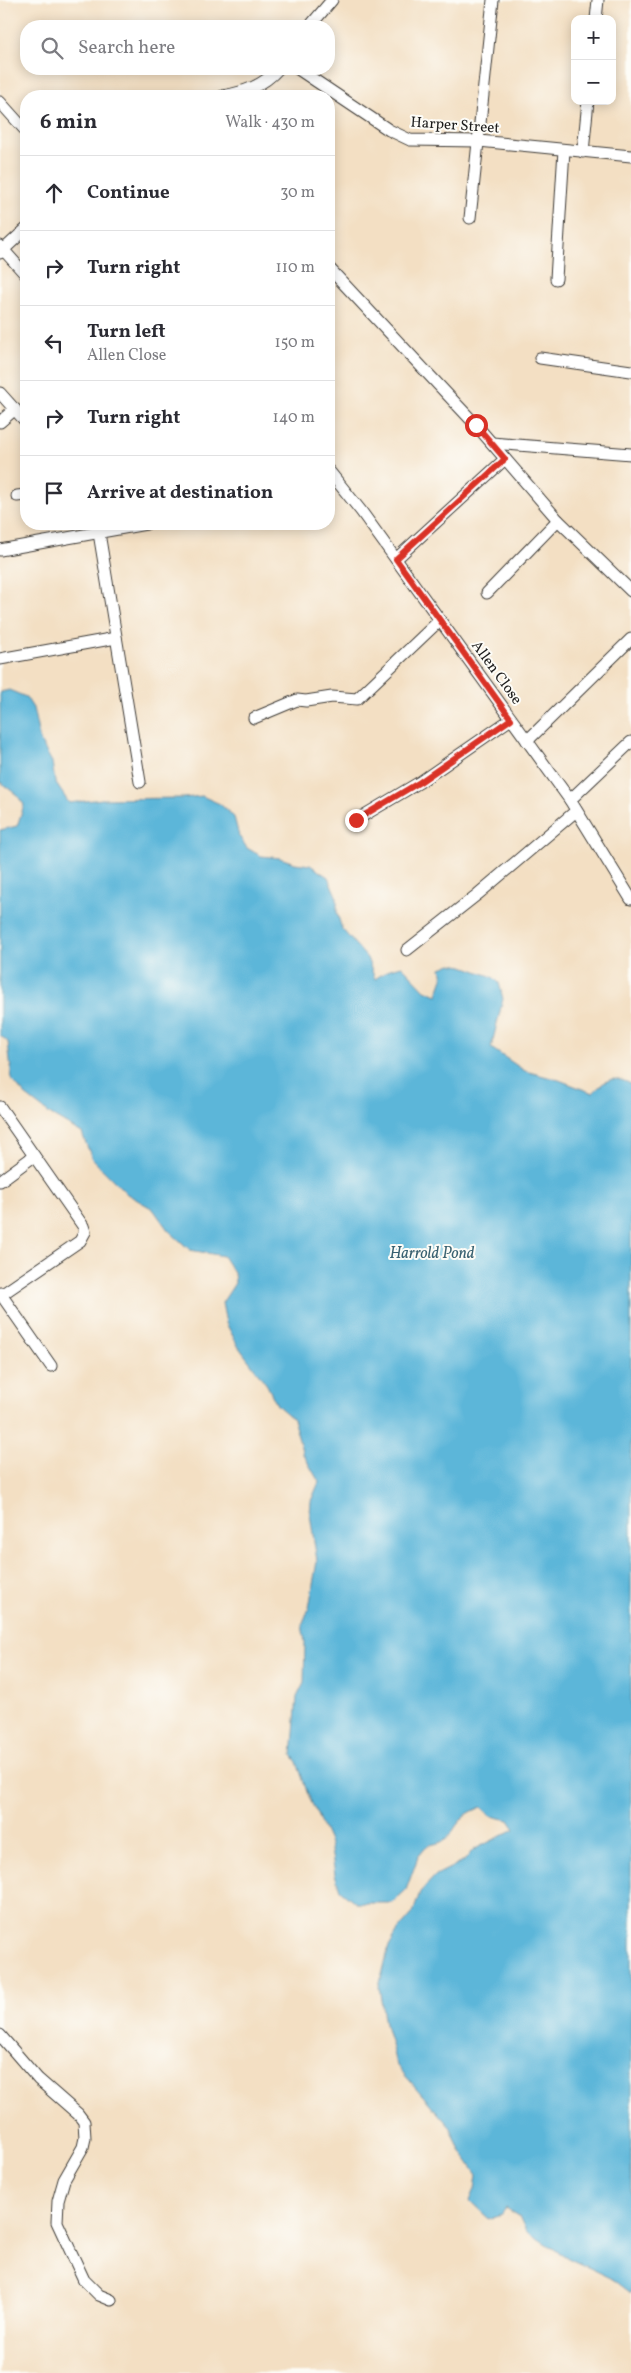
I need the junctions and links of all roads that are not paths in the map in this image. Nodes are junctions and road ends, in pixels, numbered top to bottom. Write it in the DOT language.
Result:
graph roads {
  1 [pos="332,0"];
  2 [pos="493,0"];
  3 [pos="598,0"];
  4 [pos="596,15"];
  5 [pos="315,20"];
  6 [pos="272,75"];
  7 [pos="307,75"];
  8 [pos="249,90"];
  9 [pos="330,90"];
  10 [pos="335,93"];
  11 [pos="0,102"];
  12 [pos="588,105"];
  13 [pos="20,124"];
  14 [pos="479,141"];
  15 [pos="564,150"];
  16 [pos="583,152"];
  17 [pos="631,156"];
  18 [pos="470,218"];
  19 [pos="20,234"];
  20 [pos="1,249"];
  21 [pos="20,269"];
  22 [pos="335,274"];
  23 [pos="556,278"];
  24 [pos="540,358"];
  25 [pos="631,371"];
  26 [pos="0,393"];
  27 [pos="15,409"];
  28 [pos="20,415"];
  29 [pos="0,422"];
  30 [pos="492,442"];
  31 [pos="631,454"];
  32 [pos="505,459"];
  33 [pos="335,478"];
  34 [pos="558,520"];
  35 [pos="115,530"];
  36 [pos="99,533"];
  37 [pos="0,550"];
  38 [pos="396,559"];
  39 [pos="631,591"];
  40 [pos="487,593"];
  41 [pos="440,620"];
  42 [pos="116,638"];
  43 [pos="631,639"];
  44 [pos="0,659"];
  45 [pos="254,718"];
  46 [pos="511,719"];
  47 [pos="526,741"];
  48 [pos="631,742"];
  49 [pos="140,782"];
  50 [pos="570,800"];
  51 [pos="576,811"];
  52 [pos="356,820"];
  53 [pos="631,900"];
  54 [pos="407,950"];
  55 [pos="0,1107"];
  56 [pos="34,1156"];
  57 [pos="0,1181"];
  58 [pos="0,1294"];
  59 [pos="51,1366"];
  60 [pos="0,2035"];
  61 [pos="111,2300"];
  1 -- 5 [label="street"];
  2 -- 14 [label="street"];
  3 -- 4 [label="street"];
  6 -- 8 [label="street"];
  7 -- 9 [label="street, Harper Street"];
  10 -- 14 [label="street, Harper Street"];
  11 -- 13 [label="street"];
  12 -- 16 [label="street"];
  14 -- 15 [label="street, Harper Street"];
  14 -- 18 [label="street"];
  15 -- 16 [label="street, Harper Street"];
  15 -- 23 [label="street"];
  16 -- 17 [label="street, Harper Street"];
  19 -- 20 [label="street"];
  20 -- 21 [label="street"];
  22 -- 30 [label="street"];
  24 -- 25 [label="street"];
  26 -- 27 [label="street"];
  27 -- 28 [label="street"];
  27 -- 29 [label="street"];
  30 -- 31 [label="street"];
  30 -- 32 [label="street"];
  32 -- 34 [label="street"];
  32 -- 38 [label="street"];
  33 -- 38 [label="street, Allen Close"];
  34 -- 39 [label="street"];
  34 -- 40 [label="street"];
  35 -- 36 [label="street"];
  36 -- 37 [label="street"];
  36 -- 42 [label="street"];
  38 -- 41 [label="street, Allen Close"];
  41 -- 45 [label="street"];
  41 -- 46 [label="street, Allen Close"];
  42 -- 44 [label="street"];
  42 -- 49 [label="street"];
  43 -- 47 [label="street"];
  46 -- 47 [label="street, Allen Close"];
  46 -- 52 [label="street"];
  47 -- 50 [label="street, Allen Close"];
  48 -- 50 [label="street"];
  50 -- 51 [label="street, Allen Close"];
  51 -- 53 [label="street, Allen Close"];
  51 -- 54 [label="street"];
  55 -- 56 [label="street"];
  56 -- 57 [label="street"];
  56 -- 58 [label="street"];
  58 -- 59 [label="street"];
  60 -- 61 [label="street"];
}
